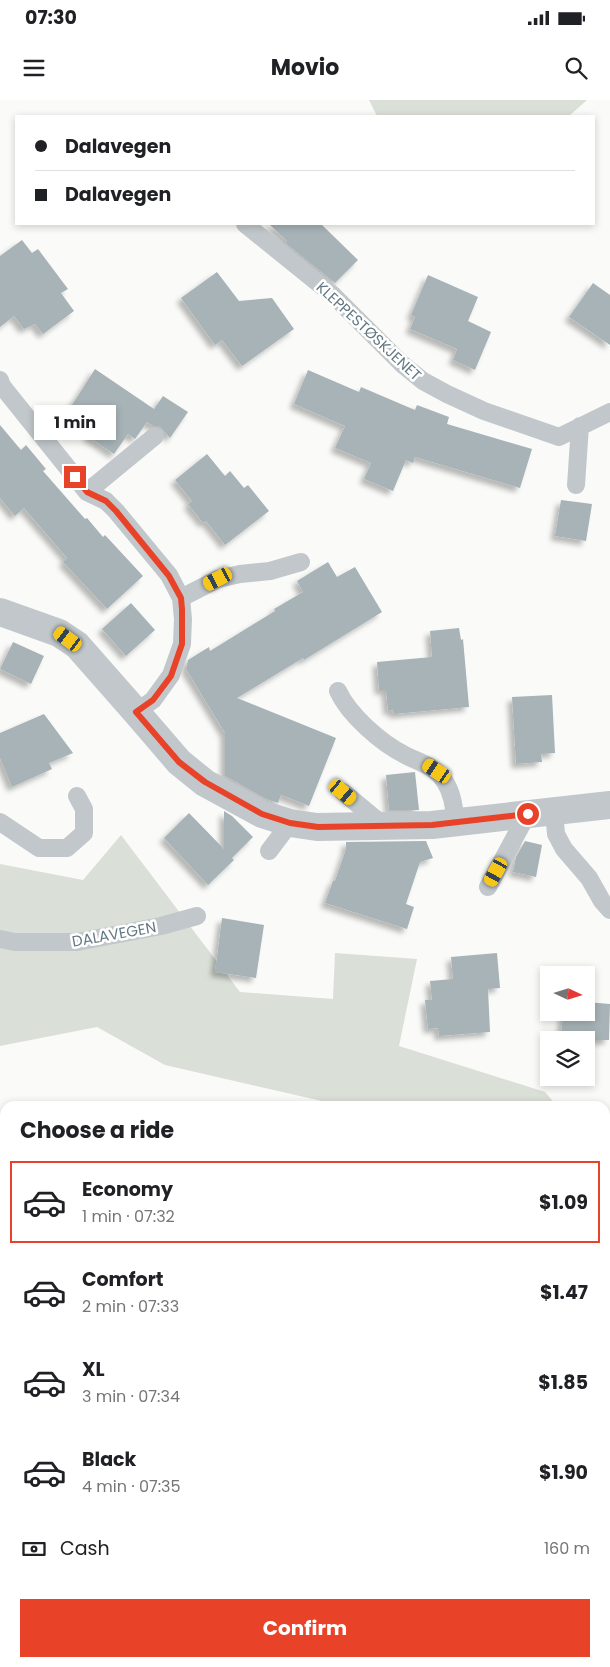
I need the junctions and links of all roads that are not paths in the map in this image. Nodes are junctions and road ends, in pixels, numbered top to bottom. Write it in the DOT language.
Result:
graph roads {
  1 [pos="250,226"];
  2 [pos="0,380"];
  3 [pos="610,412"];
  4 [pos="580,426"];
  5 [pos="155,436"];
  6 [pos="576,484"];
  7 [pos="87,492"];
  8 [pos="301,562"];
  9 [pos="181,598"];
  10 [pos="0,612"];
  11 [pos="338,691"];
  12 [pos="136,712"];
  13 [pos="343,792"];
  14 [pos="77,796"];
  15 [pos="610,805"];
  16 [pos="541,812"];
  17 [pos="0,822"];
  18 [pos="290,823"];
  19 [pos="456,823"];
  20 [pos="384,826"];
  21 [pos="269,851"];
  22 [pos="488,887"];
  23 [pos="610,910"];
  24 [pos="198,916"];
  25 [pos="0,939"];
  1 -- 4 [label="lane, KLEPPESTØSKJENET"];
  2 -- 7 [label="lane"];
  3 -- 4 [label="lane, KLEPPESTØSKJENET"];
  4 -- 6 [label="lane"];
  5 -- 7 [label="lane"];
  7 -- 9 [label="lane"];
  8 -- 9 [label="lane"];
  9 -- 12 [label="lane"];
  10 -- 12 [label="street"];
  11 -- 19 [label="lane"];
  12 -- 18 [label="street"];
  13 -- 20 [label="lane"];
  14 -- 17 [label="lane"];
  15 -- 16 [label="street"];
  16 -- 19 [label="street"];
  16 -- 22 [label="lane"];
  16 -- 23 [label="lane"];
  18 -- 20 [label="street"];
  18 -- 21 [label="lane"];
  19 -- 20 [label="street"];
  24 -- 25 [label="lane, DALAVEGEN"];
}
